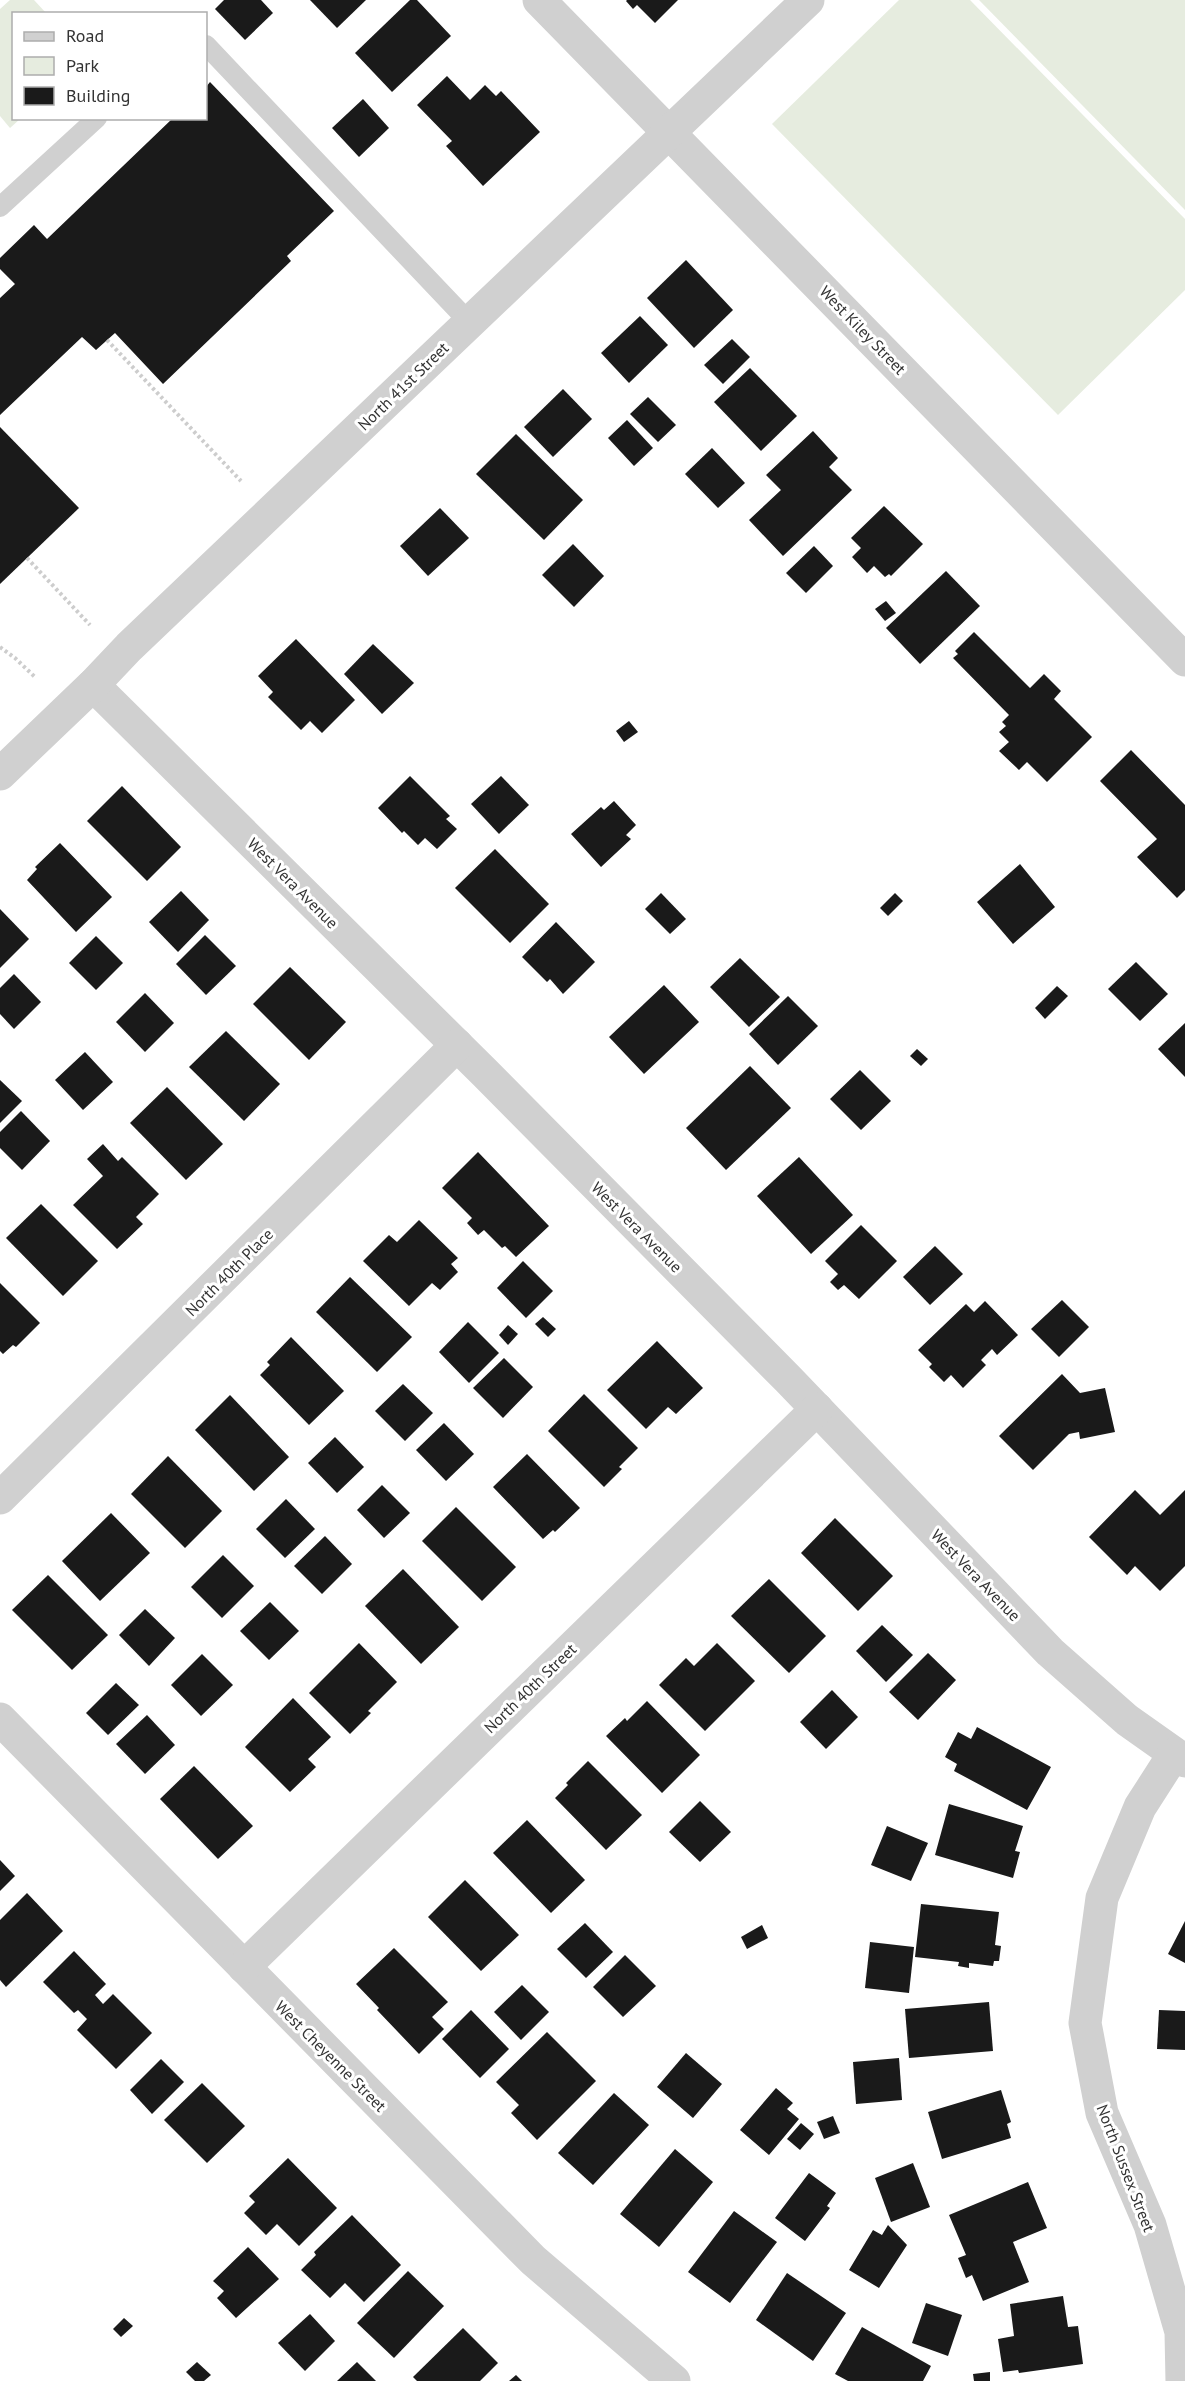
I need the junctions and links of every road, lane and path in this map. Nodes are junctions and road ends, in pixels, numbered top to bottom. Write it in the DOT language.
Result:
graph roads {
  1 [pos="539,0"];
  2 [pos="808,0"];
  3 [pos="207,46"];
  4 [pos="95,120"];
  5 [pos="671,133"];
  6 [pos="0,207"];
  7 [pos="470,322"];
  8 [pos="107,340"];
  9 [pos="241,481"];
  10 [pos="27,558"];
  11 [pos="90,624"];
  12 [pos="0,647"];
  13 [pos="1185,660"];
  14 [pos="36,678"];
  15 [pos="93,685"];
  16 [pos="0,774"];
  17 [pos="457,1045"];
  18 [pos="817,1409"];
  19 [pos="0,1498"];
  20 [pos="0,1719"];
  21 [pos="1179,1757"];
  22 [pos="244,1967"];
  23 [pos="674,2381"];
  24 [pos="1182,2381"];
  1 -- 5 [label="street, West Kiley Street"];
  2 -- 5 [label="street, North 41st Street"];
  3 -- 7 [label="lane"];
  4 -- 6 [label="lane"];
  5 -- 7 [label="street, North 41st Street"];
  5 -- 13 [label="street, West Kiley Street"];
  7 -- 15 [label="street, North 41st Street"];
  8 -- 9 [label="path"];
  10 -- 11 [label="path"];
  12 -- 14 [label="path"];
  15 -- 16 [label="street, North 41st Street"];
  15 -- 17 [label="street, West Vera Avenue"];
  17 -- 18 [label="street, West Vera Avenue"];
  17 -- 19 [label="street, North 40th Place"];
  18 -- 21 [label="street, West Vera Avenue"];
  18 -- 22 [label="street, North 40th Street"];
  20 -- 22 [label="street, West Cheyenne Street"];
  21 -- 24 [label="street, North Sussex Street"];
  22 -- 23 [label="street, West Cheyenne Street"];
}
